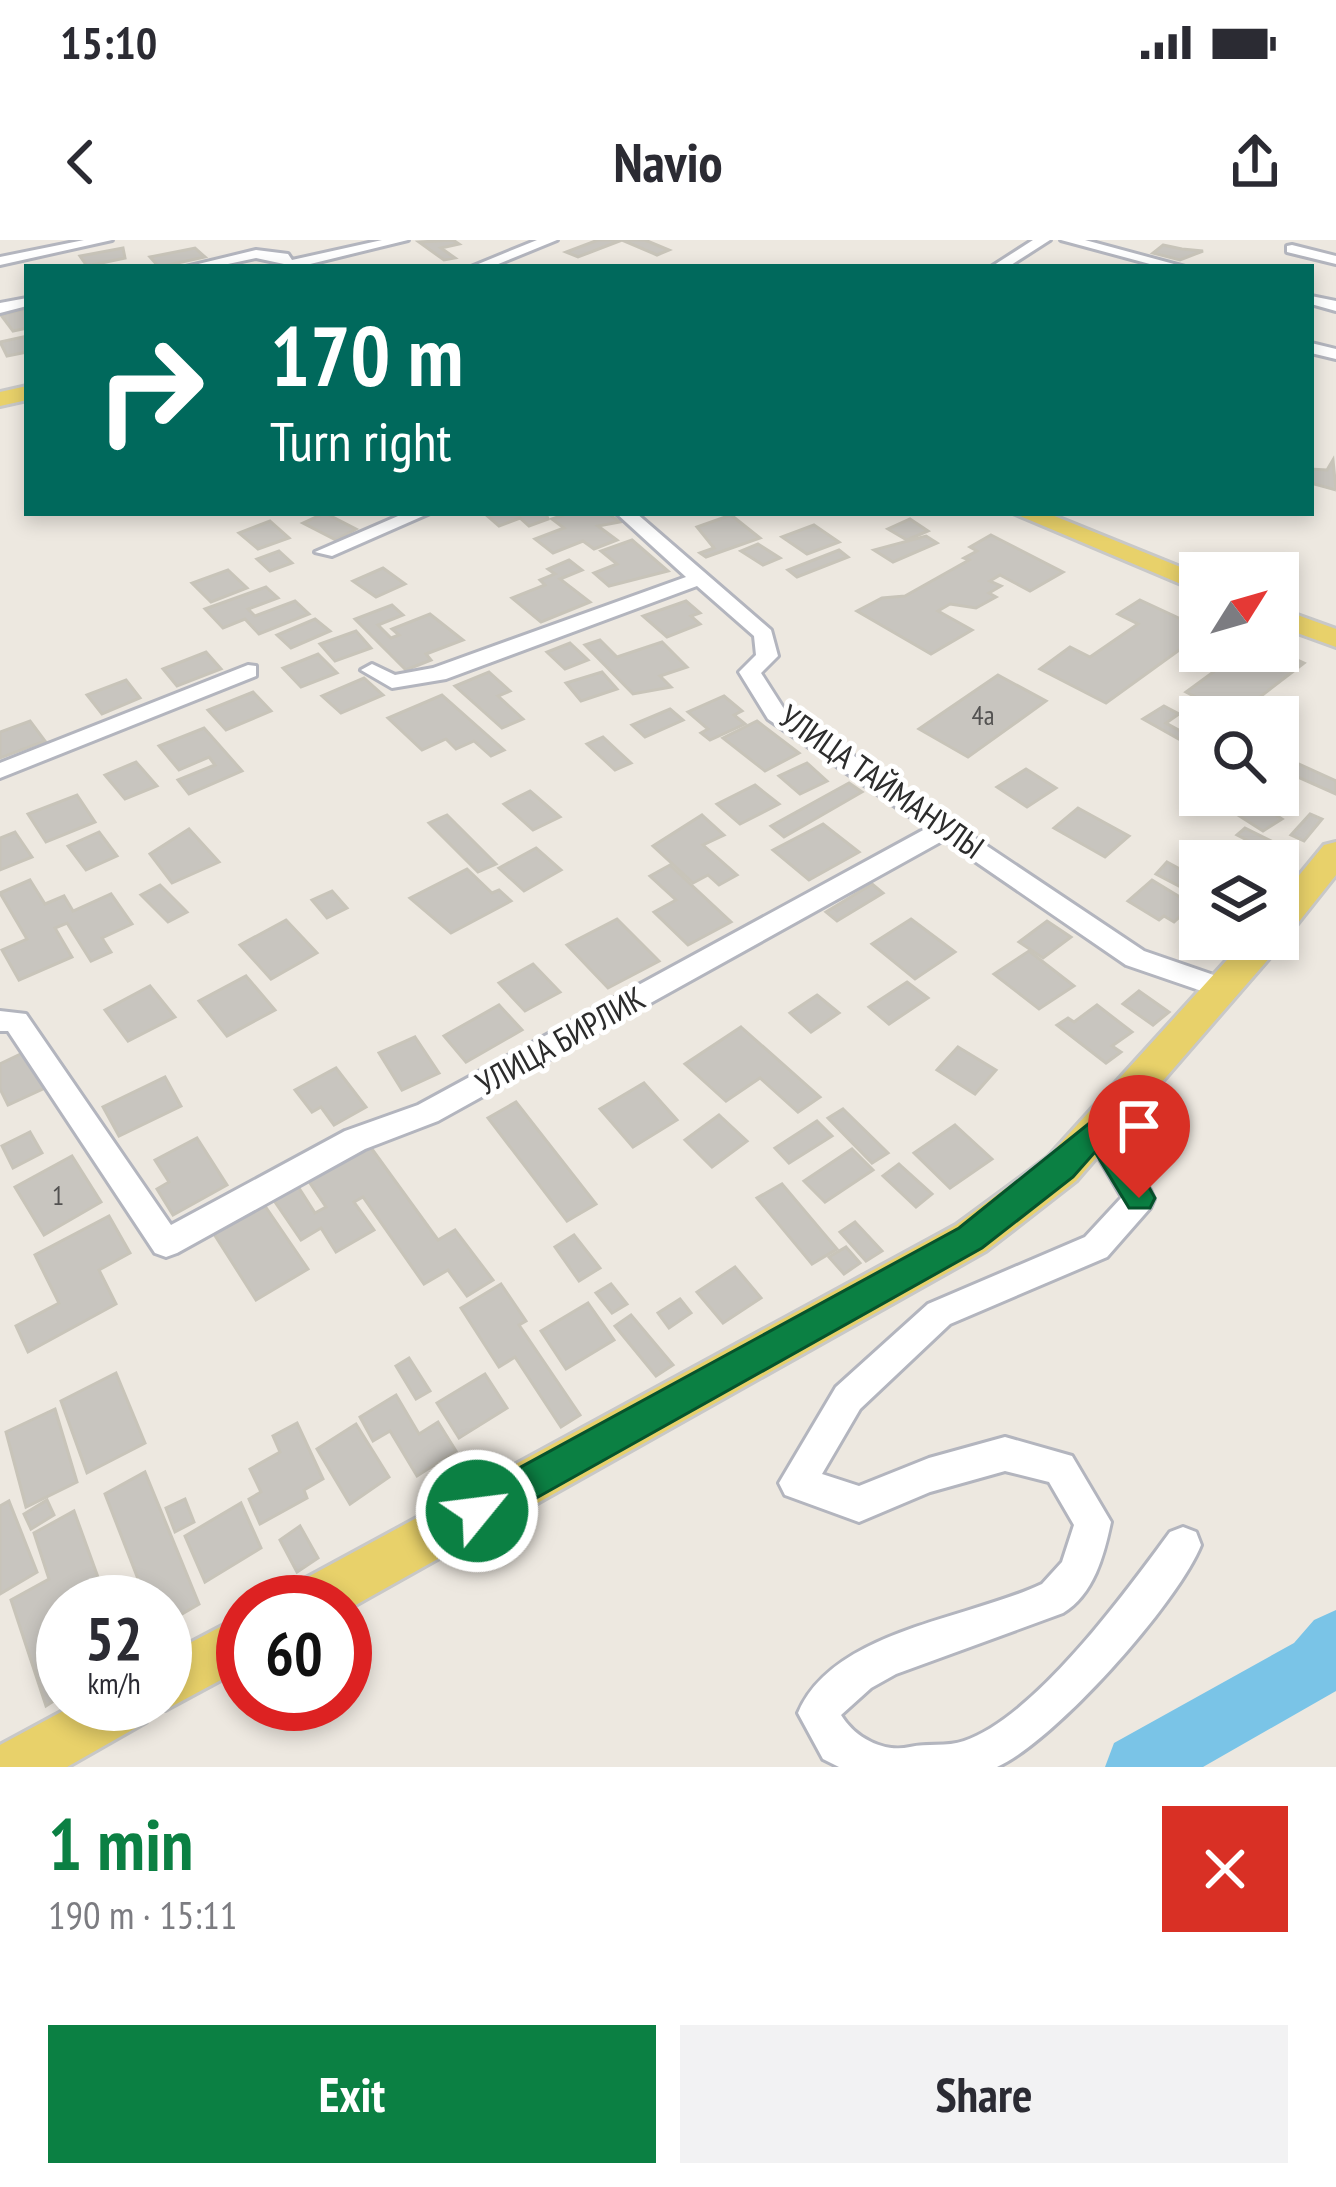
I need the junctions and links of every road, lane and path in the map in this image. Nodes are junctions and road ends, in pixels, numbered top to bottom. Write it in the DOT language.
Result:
graph roads {
  1 [pos="12,240"];
  2 [pos="105,240"];
  3 [pos="401,240"];
  4 [pos="550,240"];
  5 [pos="1043,240"];
  6 [pos="1068,240"];
  7 [pos="0,242"];
  8 [pos="1292,249"];
  9 [pos="1336,260"];
  10 [pos="0,261"];
  11 [pos="208,264"];
  12 [pos="288,264"];
  13 [pos="298,264"];
  14 [pos="486,264"];
  15 [pos="1003,264"];
  16 [pos="1166,264"];
  17 [pos="414,516"];
  18 [pos="628,516"];
  19 [pos="1032,516"];
  20 [pos="325,552"];
  21 [pos="1179,575"];
  22 [pos="698,579"];
  23 [pos="1299,624"];
  24 [pos="1336,639"];
  25 [pos="372,670"];
  26 [pos="248,671"];
  27 [pos="0,771"];
  28 [pos="949,827"];
  29 [pos="1336,853"];
  30 [pos="1299,898"];
  31 [pos="1249,960"];
  32 [pos="1225,989"];
  33 [pos="0,1022"];
  34 [pos="1097,1129"];
  35 [pos="1183,1545"];
  36 [pos="362,1575"];
  37 [pos="79,1731"];
  38 [pos="14,1767"];
  39 [pos="884,1767"];
  40 [pos="909,1767"];
  1 -- 7 [label="street"];
  2 -- 10 [label="street"];
  3 -- 13 [label="street"];
  4 -- 14 [label="street"];
  5 -- 15 [label="street"];
  6 -- 16 [label="street"];
  8 -- 9 [label="street"];
  11 -- 12 [label="street"];
  17 -- 20 [label="street"];
  18 -- 22 [label="street, УЛИЦА ТАЙМАНУЛЫ"];
  19 -- 21 [label="main road"];
  22 -- 25 [label="street"];
  22 -- 28 [label="street, УЛИЦА ТАЙМАНУЛЫ"];
  23 -- 24 [label="main road"];
  26 -- 27 [label="street"];
  28 -- 32 [label="street, УЛИЦА ТАЙМАНУЛЫ"];
  28 -- 33 [label="street, УЛИЦА БИРЛИК"];
  29 -- 30 [label="main road"];
  31 -- 32 [label="main road"];
  32 -- 34 [label="main road"];
  34 -- 36 [label="main road"];
  34 -- 39 [label="street"];
  35 -- 40 [label="street"];
  37 -- 38 [label="main road"];
}
